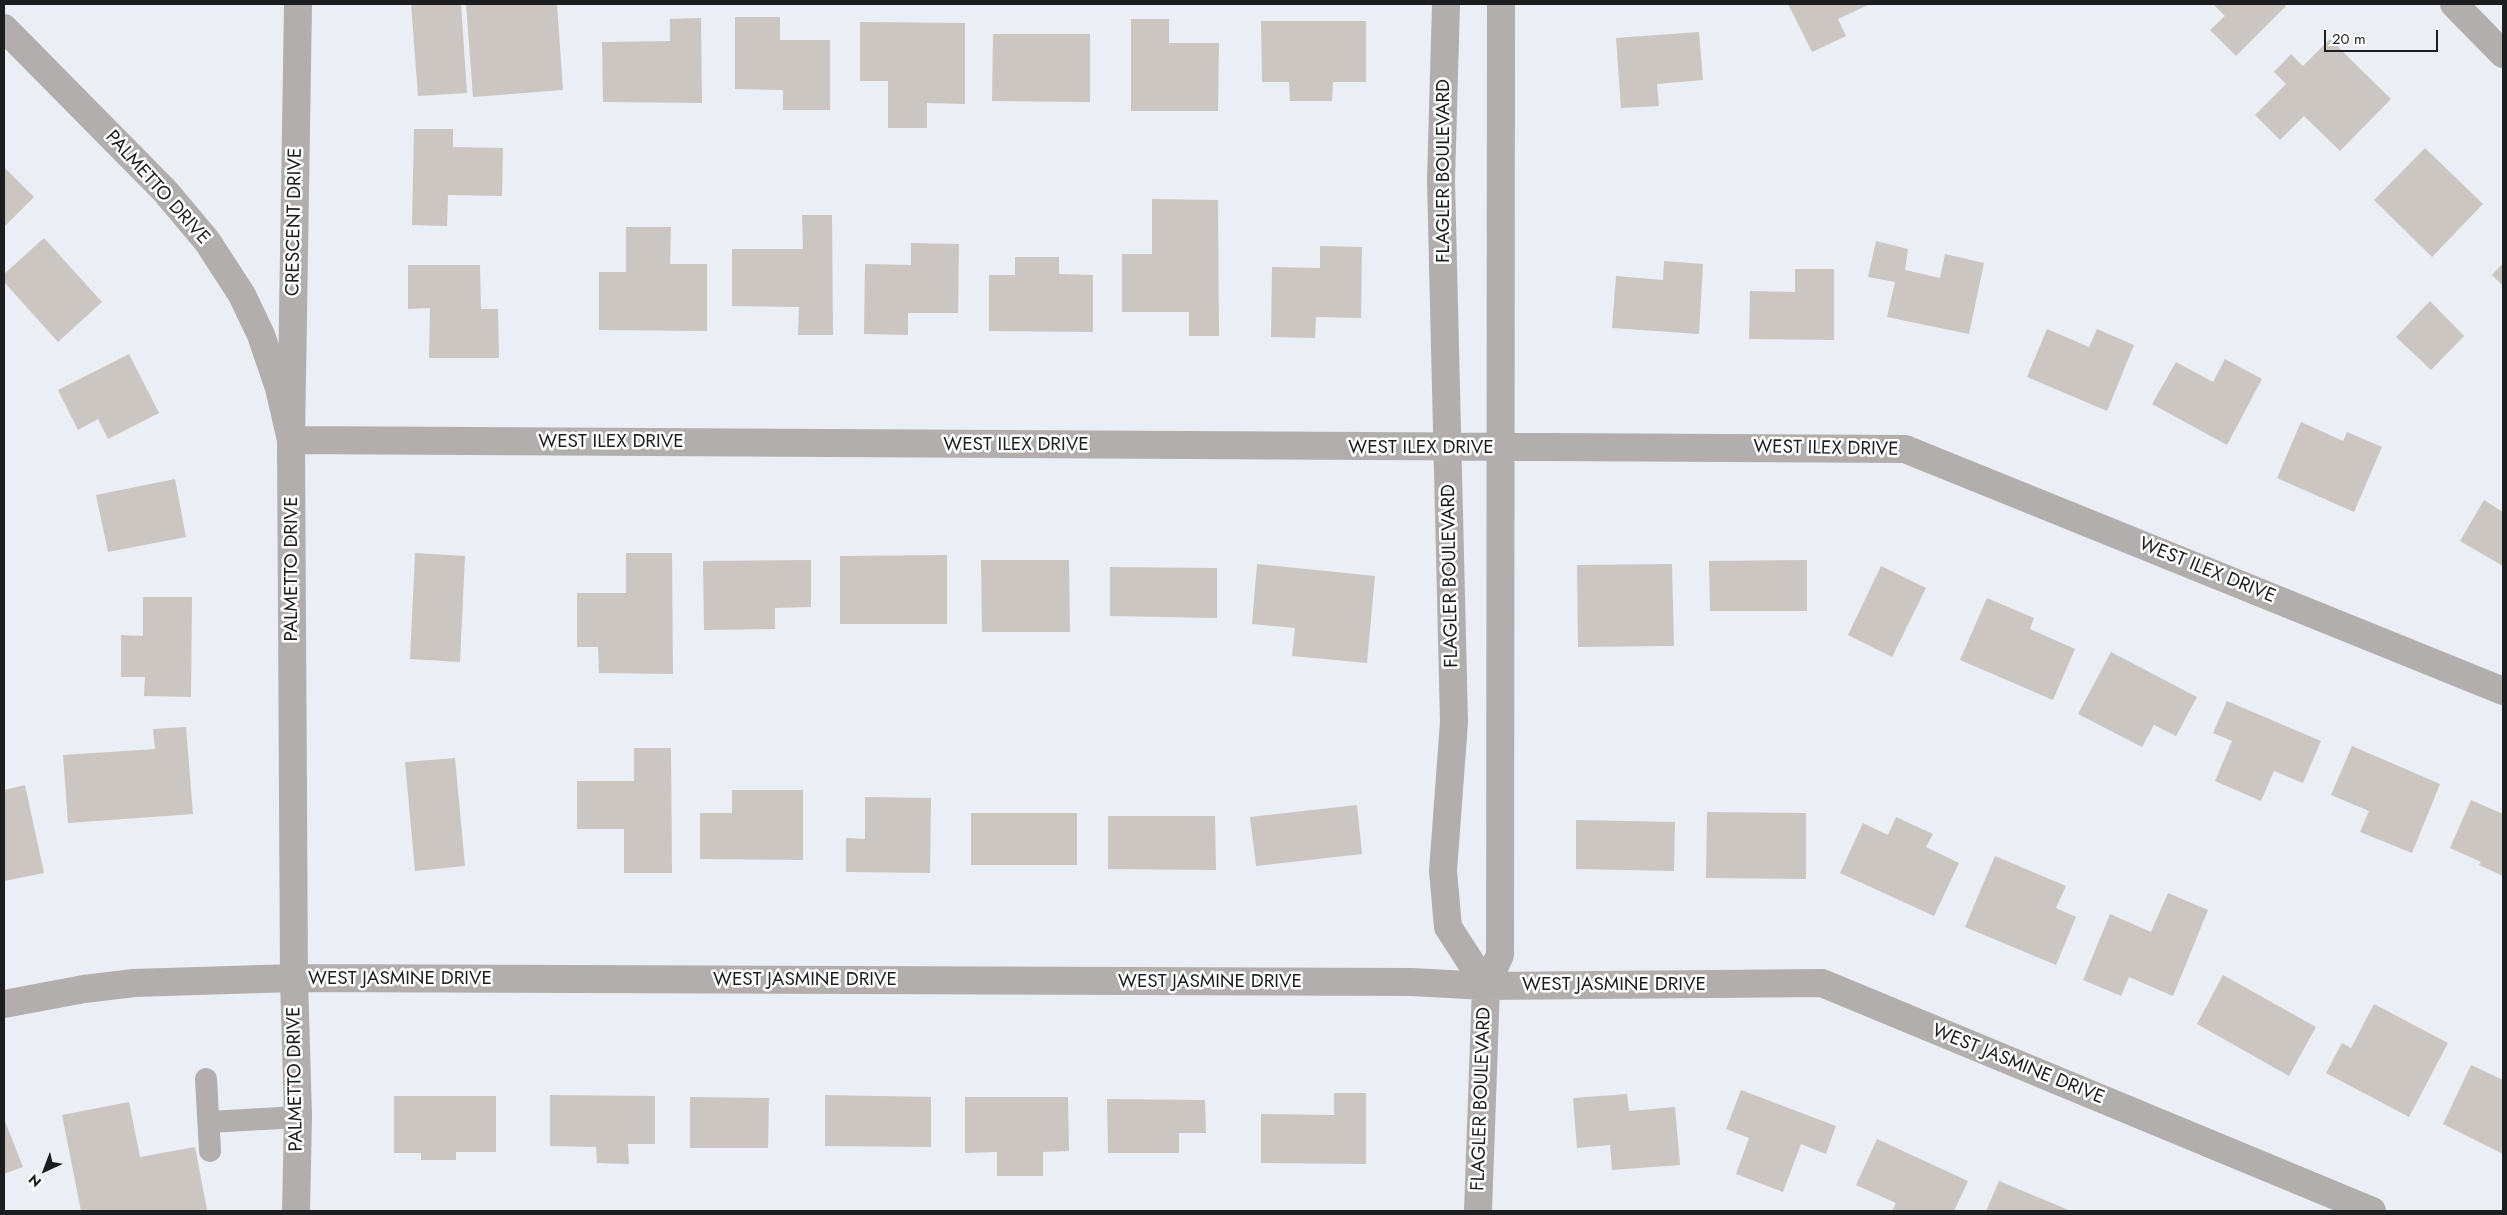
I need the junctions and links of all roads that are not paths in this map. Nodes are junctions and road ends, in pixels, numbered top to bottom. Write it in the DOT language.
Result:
graph roads {
  1 [pos="298,4"];
  2 [pos="1446,4"];
  3 [pos="1501,4"];
  4 [pos="2454,4"];
  5 [pos="4,28"];
  6 [pos="2503,54"];
  7 [pos="291,440"];
  8 [pos="1448,448"];
  9 [pos="1502,448"];
  10 [pos="2503,690"];
  11 [pos="294,978"];
  12 [pos="1486,986"];
  13 [pos="4,1004"];
  14 [pos="206,1079"];
  15 [pos="298,1117"];
  16 [pos="209,1122"];
  17 [pos="210,1151"];
  18 [pos="296,1211"];
  19 [pos="1478,1211"];
  20 [pos="2372,1211"];
  1 -- 7 [label="street, CRESCENT DRIVE"];
  2 -- 8 [label="street, FLAGLER BOULEVARD"];
  3 -- 9 [label="street, FLAGLER BOULEVARD"];
  4 -- 6 [label="street"];
  5 -- 7 [label="street, PALMETTO DRIVE"];
  7 -- 8 [label="street, WEST ILEX DRIVE"];
  7 -- 11 [label="street, PALMETTO DRIVE"];
  8 -- 9 [label="street, WEST ILEX DRIVE"];
  8 -- 12 [label="street, FLAGLER BOULEVARD"];
  9 -- 10 [label="street, WEST ILEX DRIVE"];
  9 -- 12 [label="street, FLAGLER BOULEVARD"];
  11 -- 12 [label="street, WEST JASMINE DRIVE"];
  11 -- 13 [label="street, WEST JASMINE DRIVE"];
  11 -- 15 [label="street, PALMETTO DRIVE"];
  12 -- 19 [label="street, FLAGLER BOULEVARD"];
  12 -- 20 [label="street, WEST JASMINE DRIVE"];
  14 -- 16 [label="lane"];
  15 -- 16 [label="lane"];
  15 -- 18 [label="street, PALMETTO DRIVE"];
  16 -- 17 [label="lane"];
}
